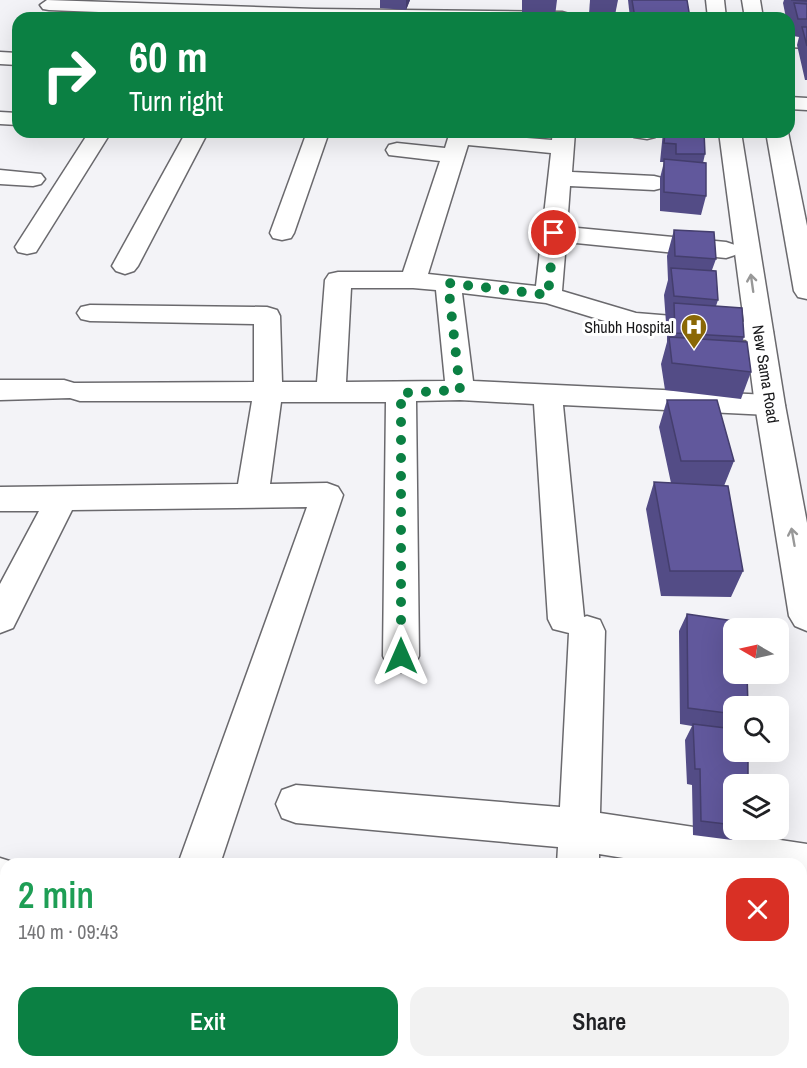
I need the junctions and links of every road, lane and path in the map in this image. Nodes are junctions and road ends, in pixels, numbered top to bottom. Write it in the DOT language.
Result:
graph roads {
  1 [pos="49,5"];
  2 [pos="315,11"];
  3 [pos="379,12"];
  4 [pos="96,138"];
  5 [pos="194,138"];
  6 [pos="316,138"];
  7 [pos="731,138"];
  8 [pos="779,138"];
  9 [pos="563,140"];
  10 [pos="458,142"];
  11 [pos="397,150"];
  12 [pos="0,177"];
  13 [pos="559,178"];
  14 [pos="33,179"];
  15 [pos="654,183"];
  16 [pos="799,210"];
  17 [pos="282,233"];
  18 [pos="554,233"];
  19 [pos="27,247"];
  20 [pos="726,250"];
  21 [pos="125,266"];
  22 [pos="413,279"];
  23 [pos="448,283"];
  24 [pos="807,291"];
  25 [pos="548,295"];
  26 [pos="90,313"];
  27 [pos="759,332"];
  28 [pos="0,390"];
  29 [pos="460,390"];
  30 [pos="268,392"];
  31 [pos="331,392"];
  32 [pos="401,393"];
  33 [pos="548,395"];
  34 [pos="770,405"];
  35 [pos="252,496"];
  36 [pos="0,500"];
  37 [pos="61,500"];
  38 [pos="807,616"];
  39 [pos="0,618"];
  40 [pos="401,656"];
  41 [pos="296,804"];
  42 [pos="579,847"];
  43 [pos="201,858"];
  44 [pos="759,858"];
  1 -- 2 [label="street"];
  2 -- 3 [label="street"];
  4 -- 19 [label="street"];
  5 -- 21 [label="street"];
  6 -- 17 [label="street"];
  27 -- 7 [label="street, New Sama Road, one-way"];
  8 -- 16 [label="street"];
  9 -- 10 [label="street"];
  9 -- 13 [label="street"];
  10 -- 11 [label="street"];
  10 -- 22 [label="street"];
  12 -- 14 [label="street"];
  13 -- 15 [label="street"];
  13 -- 18 [label="street"];
  16 -- 24 [label="street"];
  18 -- 20 [label="street"];
  18 -- 25 [label="street"];
  22 -- 23 [label="street"];
  22 -- 31 [label="street"];
  23 -- 25 [label="street"];
  23 -- 29 [label="street"];
  25 -- 27 [label="street"];
  26 -- 30 [label="street"];
  27 -- 34 [label="street, New Sama Road"];
  28 -- 30 [label="street"];
  29 -- 32 [label="street"];
  29 -- 33 [label="street"];
  30 -- 31 [label="street"];
  30 -- 35 [label="street"];
  31 -- 32 [label="street"];
  32 -- 40 [label="street"];
  33 -- 34 [label="street"];
  33 -- 42 [label="street"];
  38 -- 34 [label="street, New Sama Road, one-way"];
  35 -- 37 [label="street"];
  35 -- 43 [label="street"];
  36 -- 37 [label="street"];
  37 -- 39 [label="street"];
  41 -- 42 [label="street"];
  42 -- 44 [label="street"];
}
